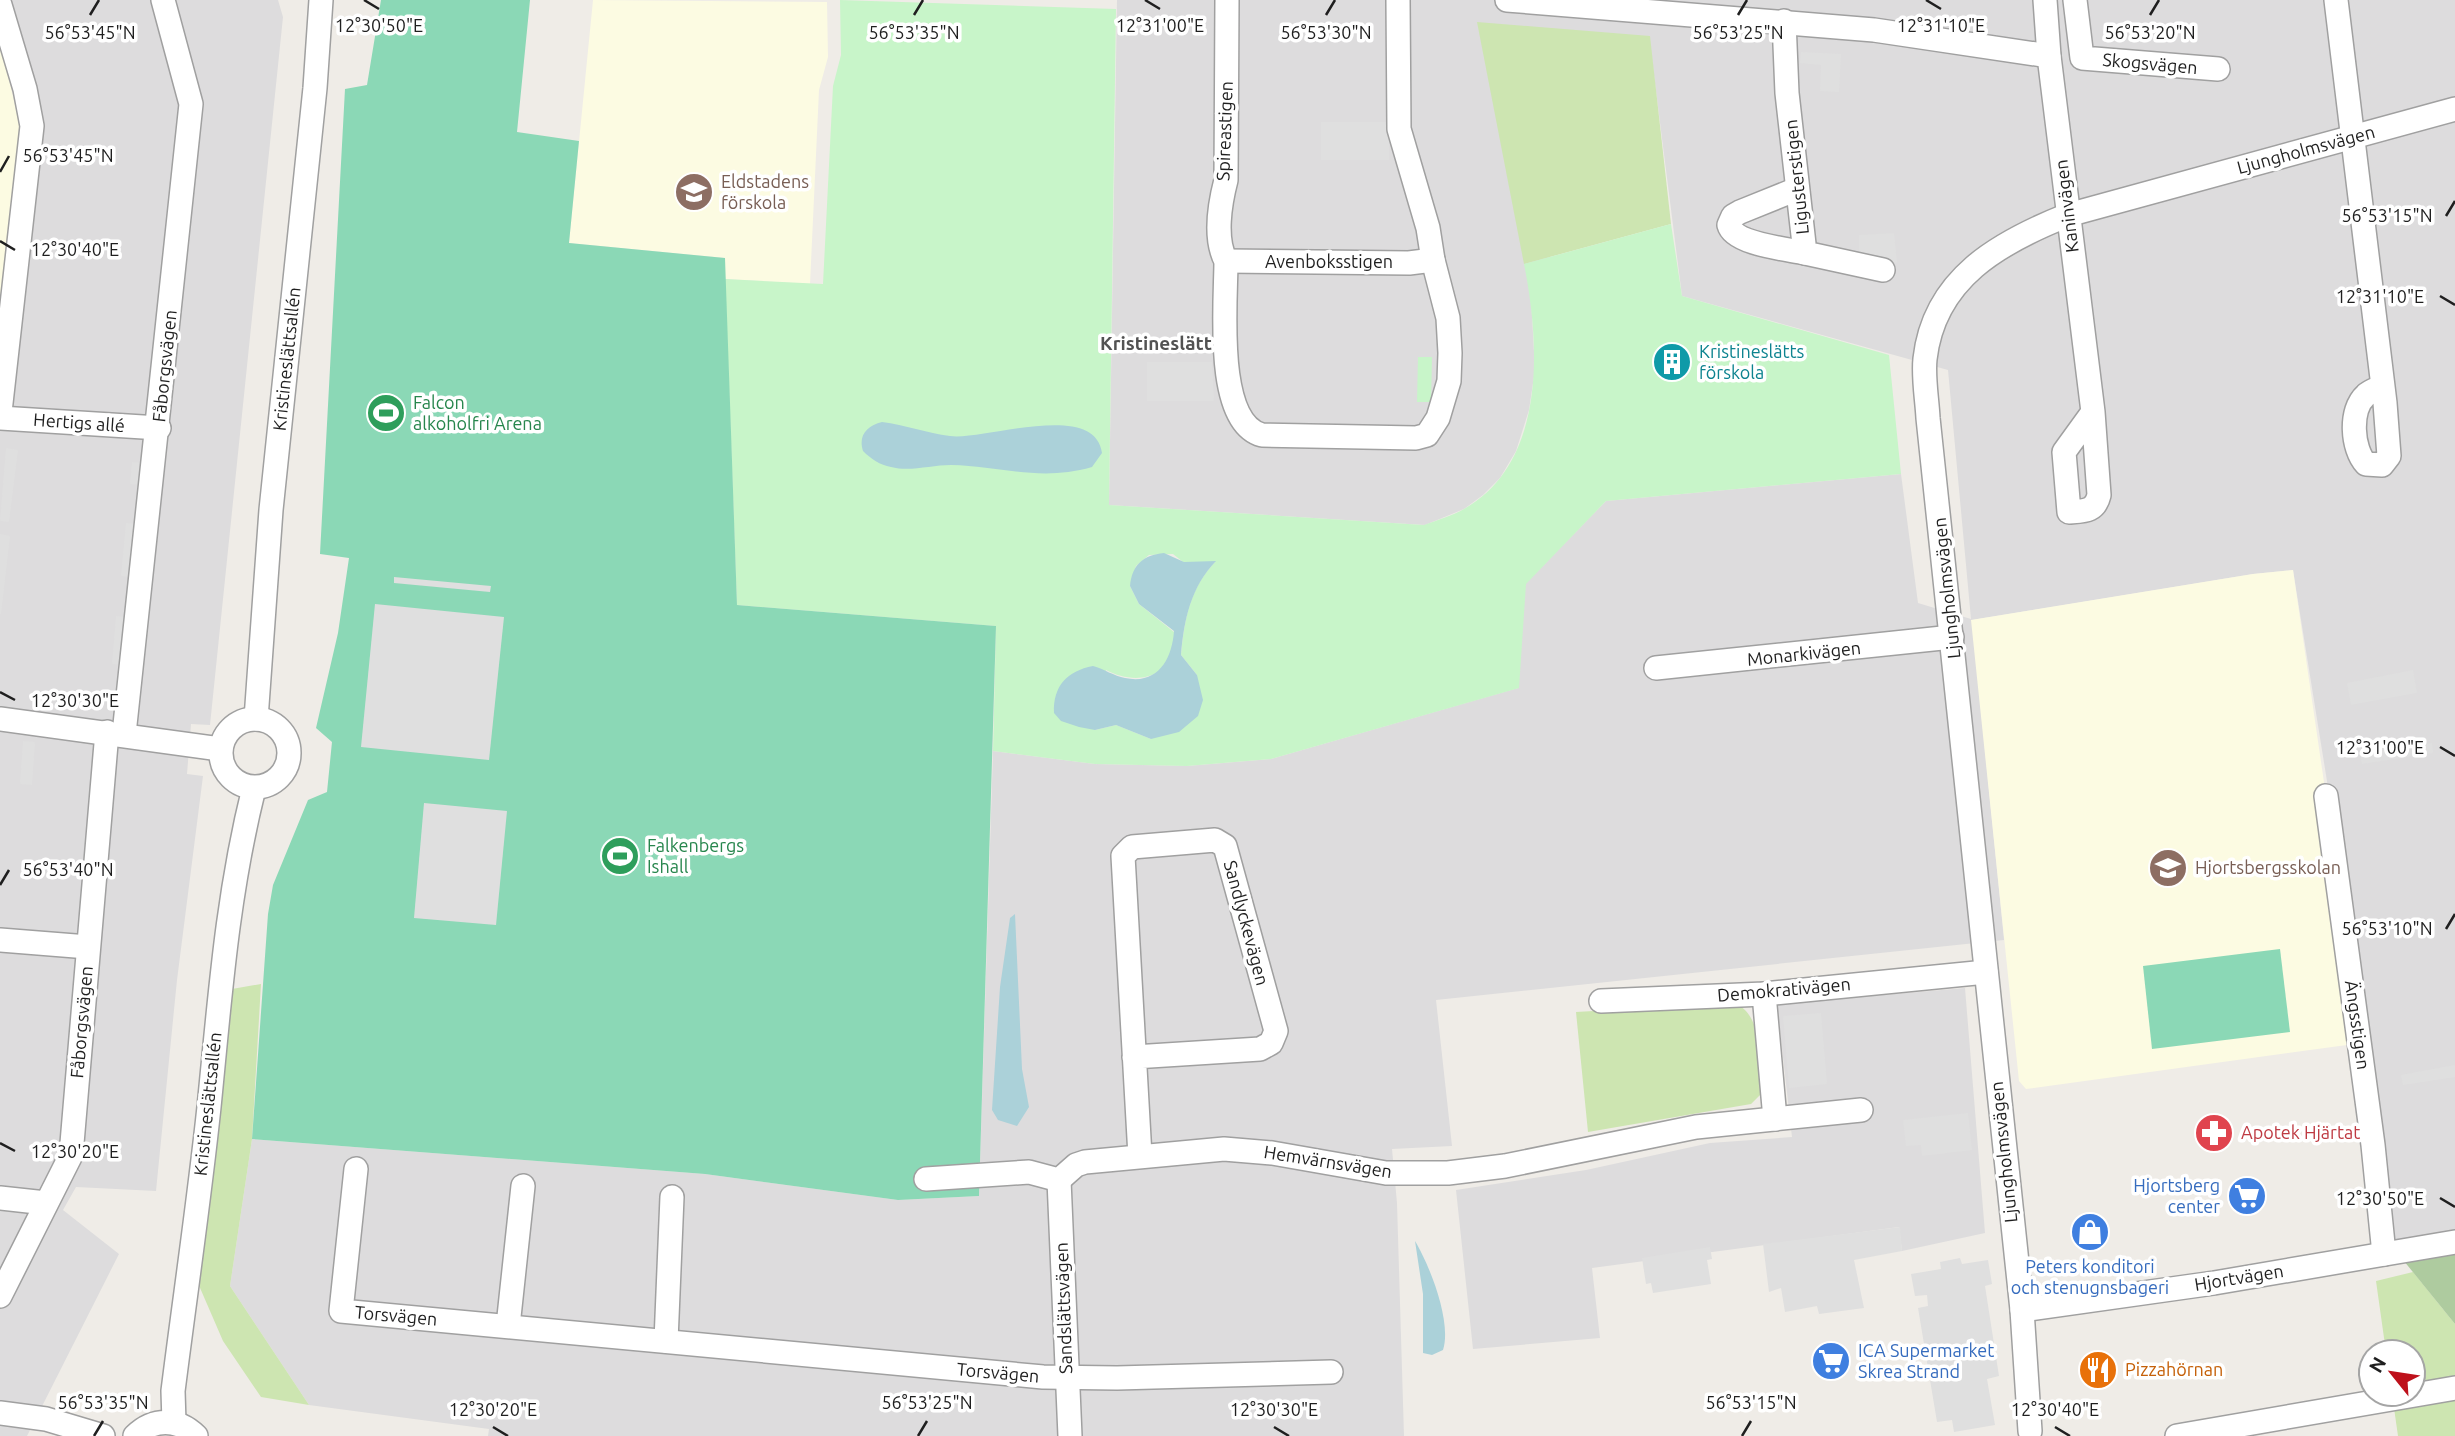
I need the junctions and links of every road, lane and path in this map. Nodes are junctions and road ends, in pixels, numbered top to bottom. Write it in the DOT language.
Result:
graph roads {
  1 [pos="163,0"];
  2 [pos="321,0"];
  3 [pos="1227,0"];
  4 [pos="1398,0"];
  5 [pos="1507,0"];
  6 [pos="2045,0"];
  7 [pos="2075,0"];
  8 [pos="2336,0"];
  9 [pos="1613,4"];
  10 [pos="0,5"];
  11 [pos="1774,14"];
  12 [pos="2049,56"];
  13 [pos="2218,69"];
  14 [pos="2455,109"];
  15 [pos="2353,138"];
  16 [pos="1797,189"];
  17 [pos="2068,215"];
  18 [pos="1805,253"];
  19 [pos="1433,260"];
  20 [pos="1226,261"];
  21 [pos="1883,270"];
  22 [pos="2381,387"];
  23 [pos="0,412"];
  24 [pos="2092,412"];
  25 [pos="0,418"];
  26 [pos="159,428"];
  27 [pos="1952,637"];
  28 [pos="1656,668"];
  29 [pos="0,719"];
  30 [pos="256,719"];
  31 [pos="115,733"];
  32 [pos="220,750"];
  33 [pos="254,788"];
  34 [pos="2326,796"];
  35 [pos="0,940"];
  36 [pos="88,947"];
  37 [pos="1976,973"];
  38 [pos="1764,993"];
  39 [pos="1601,1001"];
  40 [pos="1134,1058"];
  41 [pos="1861,1110"];
  42 [pos="1775,1119"];
  43 [pos="1140,1156"];
  44 [pos="356,1169"];
  45 [pos="926,1179"];
  46 [pos="1059,1180"];
  47 [pos="523,1186"];
  48 [pos="0,1198"];
  49 [pos="672,1198"];
  50 [pos="46,1203"];
  51 [pos="2455,1242"];
  52 [pos="2384,1254"];
  53 [pos="0,1296"];
  54 [pos="2022,1310"];
  55 [pos="508,1326"];
  56 [pos="666,1341"];
  57 [pos="1331,1372"];
  58 [pos="1066,1378"];
  59 [pos="2455,1388"];
  60 [pos="0,1413"];
  61 [pos="174,1423"];
  62 [pos="2031,1434"];
  63 [pos="103,1436"];
  64 [pos="135,1436"];
  65 [pos="196,1436"];
  66 [pos="1070,1436"];
  67 [pos="2177,1436"];
  1 -- 26 [label="street, Fåborgsvägen"];
  2 -- 30 [label="street, Kristineslättsallén"];
  3 -- 20 [label="street, Spireastigen"];
  4 -- 19 [label="street"];
  5 -- 9 [label="street"];
  6 -- 12 [label="street, Kaninvägen"];
  7 -- 13 [label="street, Skogsvägen"];
  8 -- 15 [label="street"];
  9 -- 11 [label="street"];
  10 -- 23 [label="street"];
  11 -- 12 [label="street"];
  11 -- 16 [label="street, Ligusterstigen"];
  12 -- 17 [label="street, Kaninvägen"];
  14 -- 15 [label="street, Ljungholmsvägen"];
  15 -- 17 [label="street, Ljungholmsvägen"];
  15 -- 22 [label="street"];
  16 -- 18 [label="street, Ligusterstigen"];
  16 -- 18 [label="street"];
  17 -- 24 [label="street, Kaninvägen"];
  17 -- 27 [label="street, Ljungholmsvägen"];
  18 -- 21 [label="street, Ligusterstigen"];
  19 -- 20 [label="street, Avenboksstigen"];
  19 -- 20 [label="street, Spireastigen"];
  25 -- 26 [label="street, Hertigs allé"];
  26 -- 31 [label="street, Fåborgsvägen"];
  27 -- 28 [label="street, Monarkivägen"];
  27 -- 37 [label="street, Ljungholmsvägen"];
  29 -- 31 [label="street"];
  30 -- 32 [label="street"];
  30 -- 33 [label="street"];
  31 -- 32 [label="street"];
  31 -- 36 [label="street, Fåborgsvägen"];
  32 -- 33 [label="street"];
  33 -- 61 [label="street, Kristineslättsallén"];
  34 -- 52 [label="street, Ängsstigen"];
  35 -- 36 [label="street"];
  36 -- 50 [label="street, Fåborgsvägen"];
  37 -- 38 [label="street, Demokrativägen"];
  37 -- 54 [label="street, Ljungholmsvägen"];
  38 -- 39 [label="street, Demokrativägen"];
  38 -- 42 [label="street"];
  40 -- 40 [label="street, Sandlyckevägen"];
  40 -- 43 [label="street, Sandlyckevägen"];
  41 -- 42 [label="street, Hemvärnsvägen"];
  42 -- 43 [label="street, Hemvärnsvägen"];
  43 -- 46 [label="street, Hemvärnsvägen"];
  44 -- 55 [label="street, Torsvägen"];
  45 -- 46 [label="street"];
  46 -- 58 [label="street, Sandslättsvägen"];
  47 -- 55 [label="street"];
  48 -- 50 [label="street"];
  49 -- 56 [label="street"];
  50 -- 53 [label="street, Fåborgsvägen"];
  51 -- 52 [label="street, Hjortvägen"];
  52 -- 54 [label="street, Hjortvägen"];
  54 -- 62 [label="street, Ljungholmsvägen"];
  55 -- 56 [label="street, Torsvägen"];
  56 -- 58 [label="street, Torsvägen"];
  57 -- 58 [label="street, Torsvägen"];
  58 -- 66 [label="street, Sandslättsvägen"];
  59 -- 67 [label="street"];
  60 -- 63 [label="street"];
  61 -- 64 [label="street"];
  61 -- 65 [label="street"];
}
